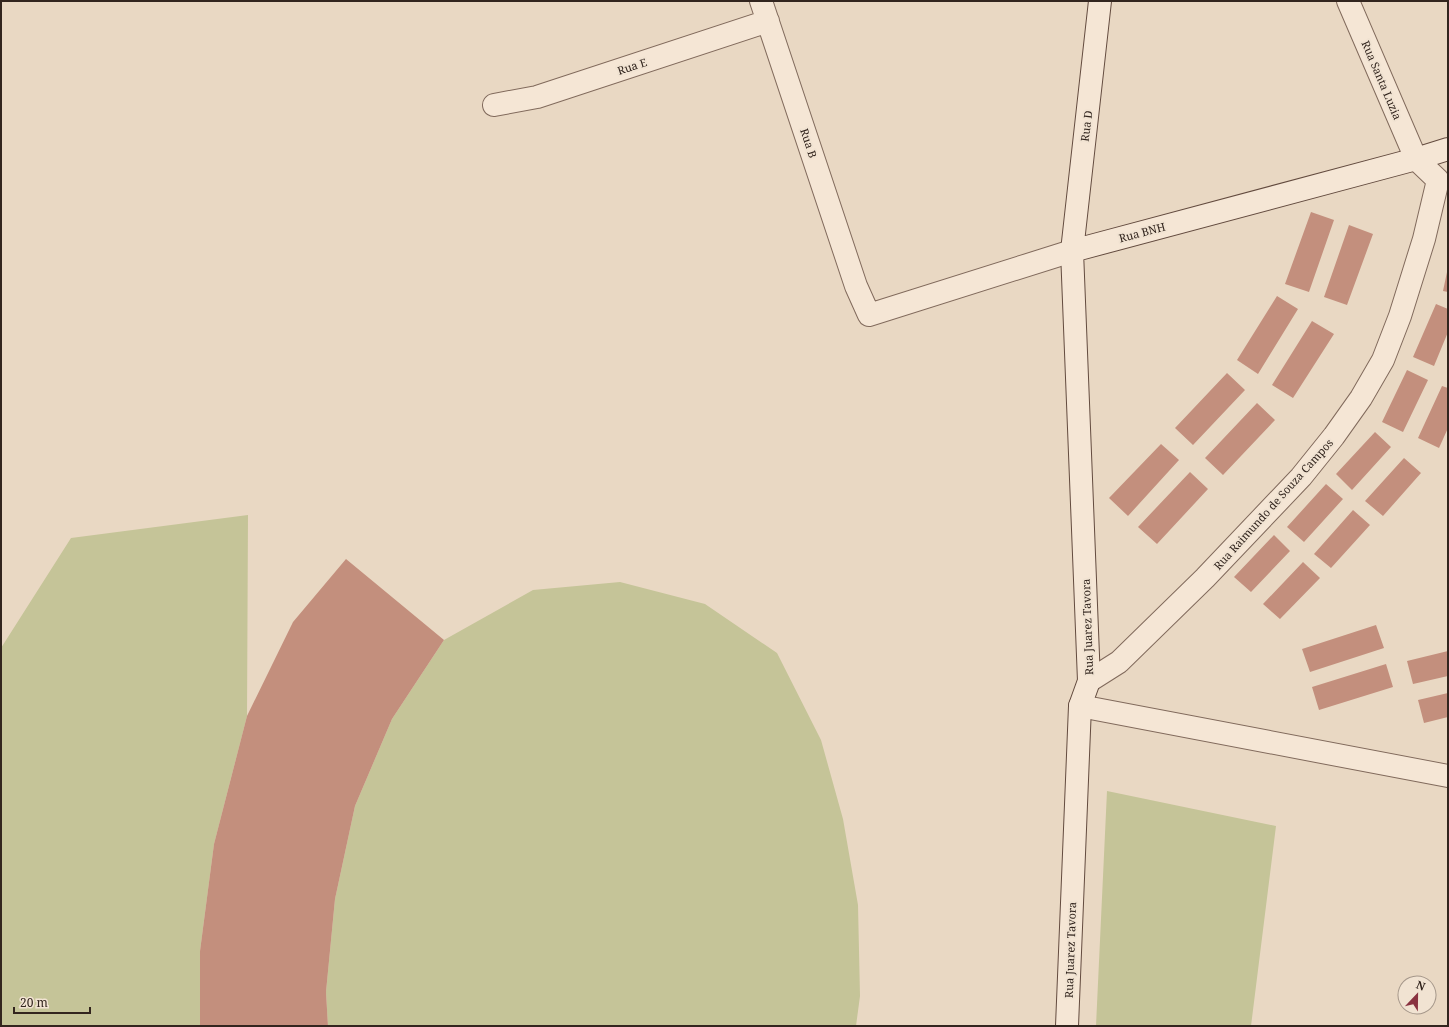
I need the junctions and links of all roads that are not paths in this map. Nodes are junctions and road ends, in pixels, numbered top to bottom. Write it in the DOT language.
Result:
graph roads {
  1 [pos="1100,1"];
  2 [pos="1348,1"];
  3 [pos="765,11"];
  4 [pos="494,104"];
  5 [pos="1448,149"];
  6 [pos="1416,159"];
  7 [pos="1072,251"];
  8 [pos="856,286"];
  9 [pos="1089,681"];
  10 [pos="1080,706"];
  11 [pos="1448,776"];
  12 [pos="1067,1026"];
  1 -- 7 [label="street, Rua D"];
  2 -- 6 [label="street, Rua Santa Luzia"];
  3 -- 4 [label="street, Rua E"];
  3 -- 8 [label="street, Rua B"];
  5 -- 6 [label="street, Rua BNH"];
  6 -- 7 [label="street, Rua BNH"];
  6 -- 9 [label="street, Rua Raimundo de Souza Campos"];
  7 -- 8 [label="street, Rua BNH"];
  7 -- 9 [label="street, Rua Juarez Tavora"];
  9 -- 10 [label="street, Rua Juarez Tavora"];
  10 -- 11 [label="street"];
  10 -- 12 [label="street, Rua Juarez Tavora"];
}
